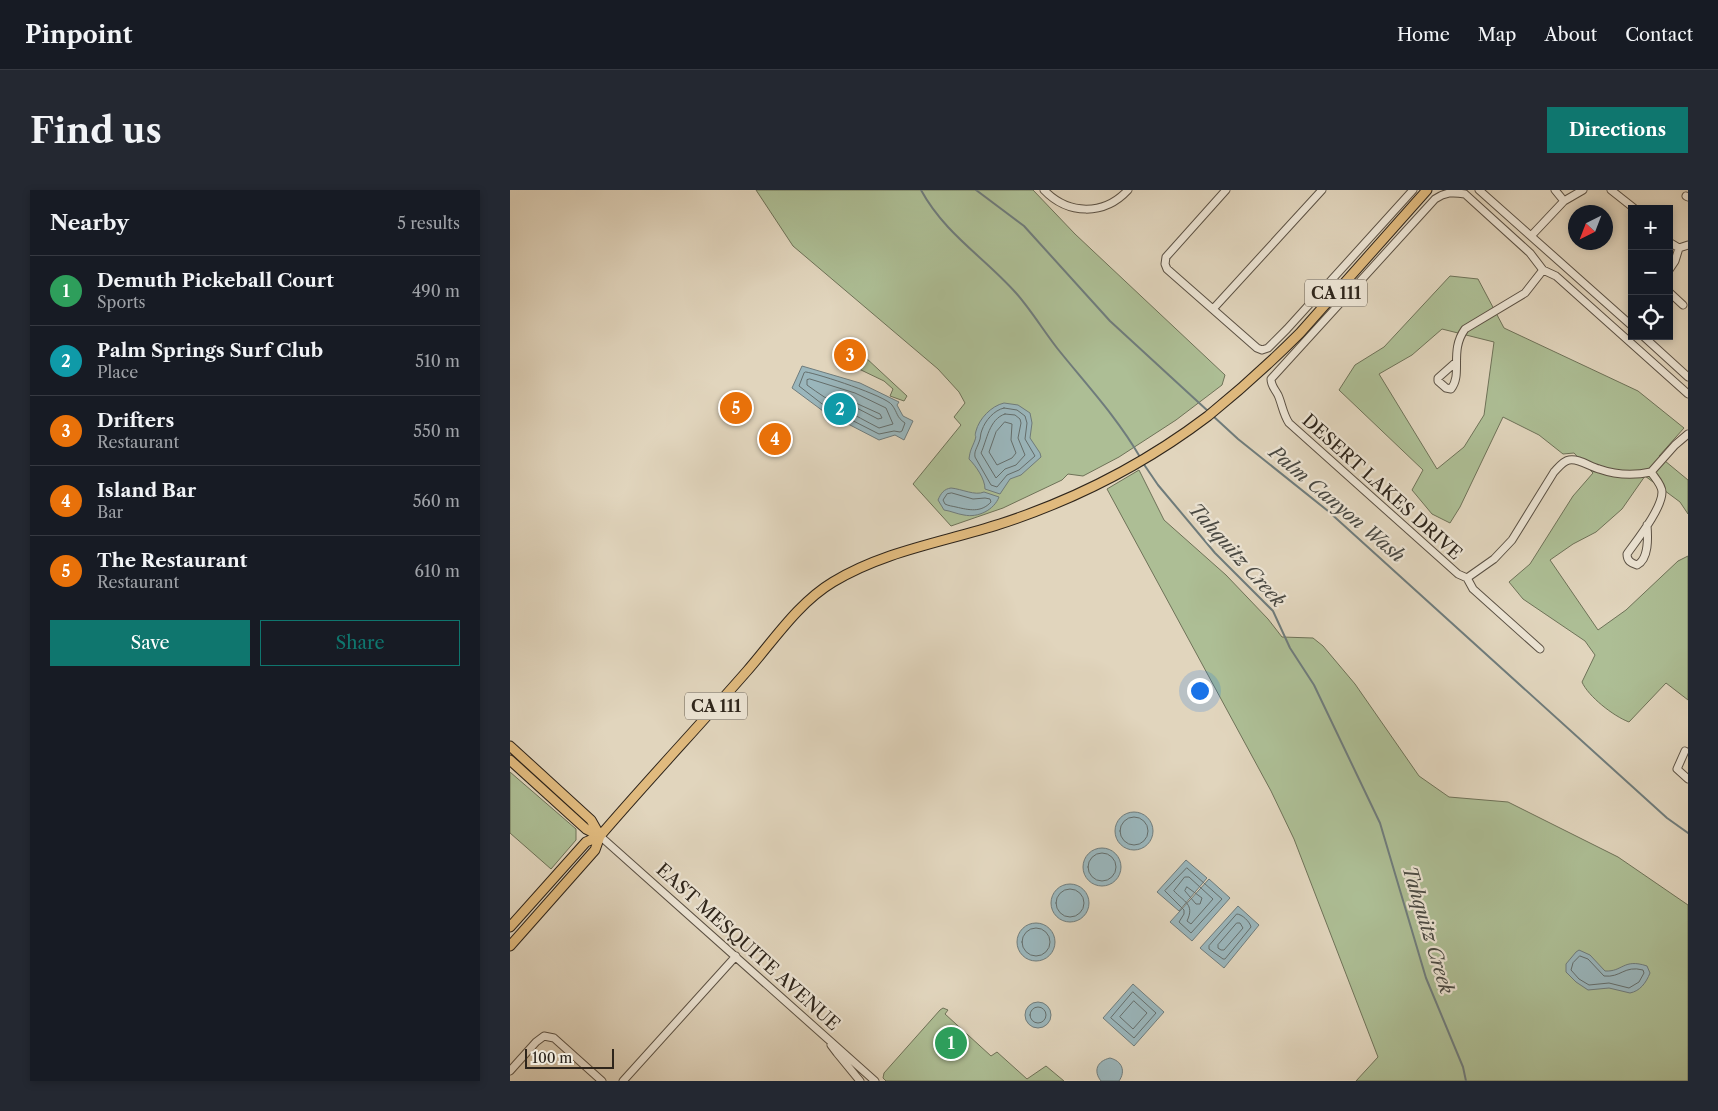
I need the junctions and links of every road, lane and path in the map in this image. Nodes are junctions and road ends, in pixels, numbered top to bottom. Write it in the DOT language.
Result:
graph roads {
  1 [pos="1044,190"];
  2 [pos="1128,190"];
  3 [pos="1226,190"];
  4 [pos="1322,190"];
  5 [pos="1412,190"];
  6 [pos="1427,190"];
  7 [pos="1479,190"];
  8 [pos="1555,190"];
  9 [pos="1583,190"];
  10 [pos="1611,190"];
  11 [pos="1564,201"];
  12 [pos="1630,205"];
  13 [pos="1531,236"];
  14 [pos="1673,244"];
  15 [pos="1688,245"];
  16 [pos="1679,248"];
  17 [pos="1673,264"];
  18 [pos="1543,270"];
  19 [pos="1673,295"];
  20 [pos="1684,304"];
  21 [pos="1213,309"];
  22 [pos="1628,322"];
  23 [pos="1647,340"];
  24 [pos="1456,362"];
  25 [pos="1688,377"];
  26 [pos="1688,394"];
  27 [pos="1688,434"];
  28 [pos="1651,472"];
  29 [pos="1647,526"];
  30 [pos="1467,578"];
  31 [pos="1540,648"];
  32 [pos="510,746"];
  33 [pos="1685,751"];
  34 [pos="510,760"];
  35 [pos="1688,779"];
  36 [pos="600,836"];
  37 [pos="510,928"];
  38 [pos="510,944"];
  39 [pos="736,956"];
  40 [pos="827,1038"];
  41 [pos="510,1071"];
  42 [pos="872,1080"];
  43 [pos="602,1081"];
  44 [pos="623,1081"];
  45 [pos="860,1081"];
  1 -- 2 [label="street"];
  3 -- 21 [label="street"];
  4 -- 21 [label="street"];
  5 -- 21 [label="street"];
  6 -- 36 [label="main road, CA 111"];
  7 -- 13 [label="street"];
  8 -- 11 [label="street"];
  9 -- 11 [label="street"];
  10 -- 12 [label="street"];
  11 -- 13 [label="street"];
  13 -- 22 [label="street"];
  14 -- 16 [label="street"];
  15 -- 16 [label="street"];
  16 -- 17 [label="street"];
  18 -- 24 [label="street"];
  18 -- 26 [label="street, DESERT LAKES DRIVE"];
  18 -- 30 [label="street, DESERT LAKES DRIVE"];
  19 -- 20 [label="street"];
  23 -- 25 [label="street"];
  27 -- 28 [label="street"];
  28 -- 29 [label="street"];
  28 -- 30 [label="street"];
  29 -- 29 [label="street"];
  30 -- 31 [label="street, DESERT LAKES DRIVE"];
  32 -- 36 [label="main road"];
  33 -- 35 [label="street"];
  34 -- 36 [label="main road"];
  36 -- 37 [label="main road, CA 111"];
  36 -- 38 [label="main road, CA 111"];
  36 -- 39 [label="street, EAST MESQUITE AVENUE"];
  39 -- 40 [label="street, EAST MESQUITE AVENUE"];
  39 -- 44 [label="street"];
  40 -- 42 [label="street, EAST MESQUITE AVENUE"];
  40 -- 45 [label="street"];
  41 -- 43 [label="street"];
}
